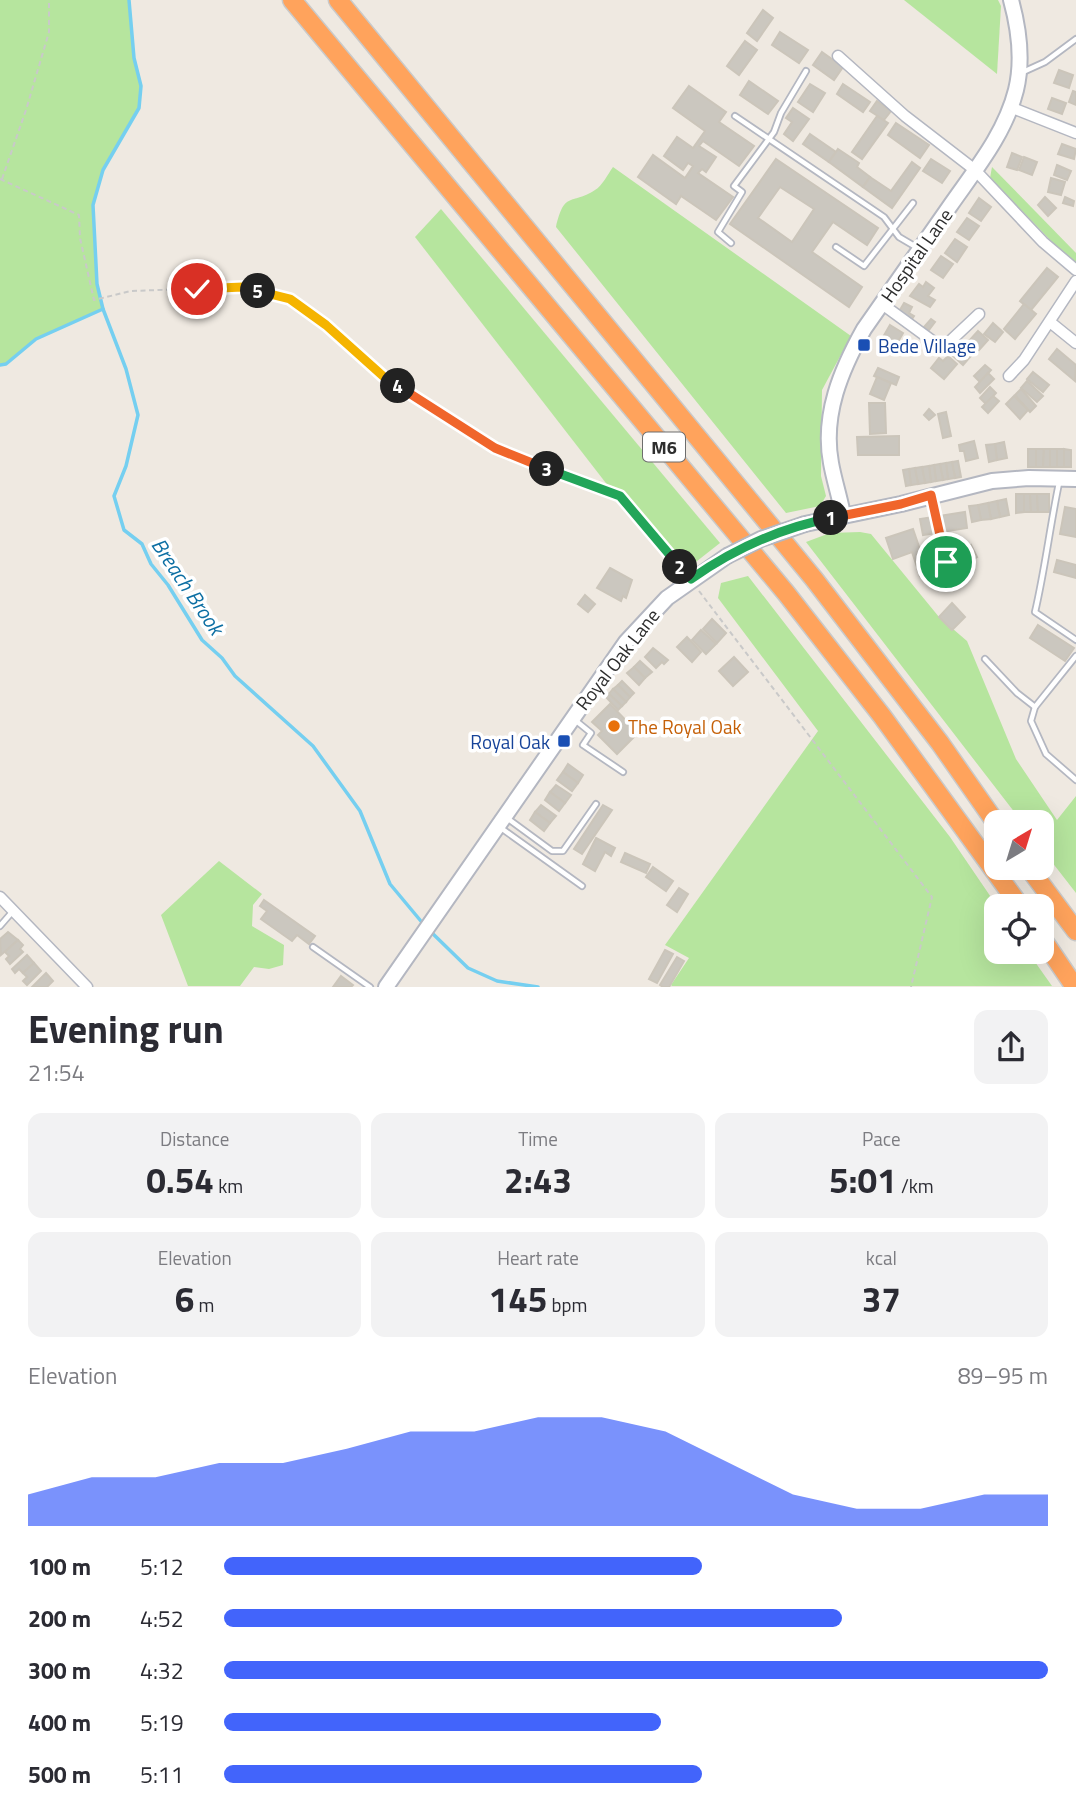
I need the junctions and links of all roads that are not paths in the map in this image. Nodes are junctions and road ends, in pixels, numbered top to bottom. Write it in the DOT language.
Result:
graph roads {
  1 [pos="292,0"];
  2 [pos="338,0"];
  3 [pos="1011,0"];
  4 [pos="1076,39"];
  5 [pos="838,56"];
  6 [pos="806,71"];
  7 [pos="1018,74"];
  8 [pos="1010,107"];
  9 [pos="735,116"];
  10 [pos="1076,133"];
  11 [pos="768,138"];
  12 [pos="975,170"];
  13 [pos="913,203"];
  14 [pos="894,229"];
  15 [pos="731,243"];
  16 [pos="836,247"];
  17 [pos="920,249"];
  18 [pos="1076,270"];
  19 [pos="1076,281"];
  20 [pos="882,304"];
  21 [pos="979,314"];
  22 [pos="1050,322"];
  23 [pos="1076,343"];
  24 [pos="1009,376"];
  25 [pos="1060,478"];
  26 [pos="1076,479"];
  27 [pos="931,495"];
  28 [pos="843,515"];
  29 [pos="962,557"];
  30 [pos="1076,640"];
  31 [pos="1076,656"];
  32 [pos="985,659"];
  33 [pos="1035,707"];
  34 [pos="572,717"];
  35 [pos="623,772"];
  36 [pos="1076,780"];
  37 [pos="596,804"];
  38 [pos="987,810"];
  39 [pos="501,820"];
  40 [pos="1038,880"];
  41 [pos="582,886"];
  42 [pos="1011,894"];
  43 [pos="0,897"];
  44 [pos="13,910"];
  45 [pos="0,926"];
  46 [pos="1076,932"];
  47 [pos="313,947"];
  48 [pos="1054,956"];
  49 [pos="87,986"];
  50 [pos="370,986"];
  51 [pos="386,986"];
  52 [pos="1075,986"];
  1 -- 42 [label="highway, M6"];
  2 -- 38 [label="highway, M6"];
  3 -- 7 [label="street, Hospital Lane"];
  4 -- 7 [label="lane"];
  5 -- 12 [label="street"];
  6 -- 11 [label="lane"];
  7 -- 8 [label="street, Hospital Lane"];
  8 -- 10 [label="street"];
  8 -- 12 [label="street, Hospital Lane"];
  9 -- 11 [label="lane"];
  11 -- 14 [label="lane"];
  11 -- 15 [label="lane"];
  12 -- 17 [label="street, Hospital Lane"];
  12 -- 18 [label="street"];
  13 -- 14 [label="lane"];
  14 -- 16 [label="lane"];
  14 -- 17 [label="lane"];
  17 -- 20 [label="street, Hospital Lane"];
  19 -- 22 [label="street"];
  20 -- 21 [label="street"];
  20 -- 28 [label="street, Hospital Lane"];
  22 -- 23 [label="street"];
  22 -- 24 [label="street"];
  25 -- 26 [label="street, Royal Oak Lane"];
  25 -- 27 [label="street, Royal Oak Lane"];
  25 -- 30 [label="lane"];
  27 -- 28 [label="street, Royal Oak Lane"];
  27 -- 29 [label="lane"];
  28 -- 34 [label="street, Royal Oak Lane, bridge"];
  31 -- 33 [label="lane"];
  32 -- 33 [label="lane"];
  33 -- 36 [label="lane"];
  34 -- 35 [label="lane"];
  34 -- 39 [label="street, Royal Oak Lane"];
  37 -- 39 [label="lane"];
  39 -- 41 [label="lane"];
  39 -- 51 [label="street, Royal Oak Lane"];
  40 -- 46 [label="highway"];
  43 -- 44 [label="street"];
  44 -- 45 [label="lane"];
  44 -- 49 [label="street"];
  47 -- 50 [label="lane"];
  48 -- 52 [label="highway"];
}
